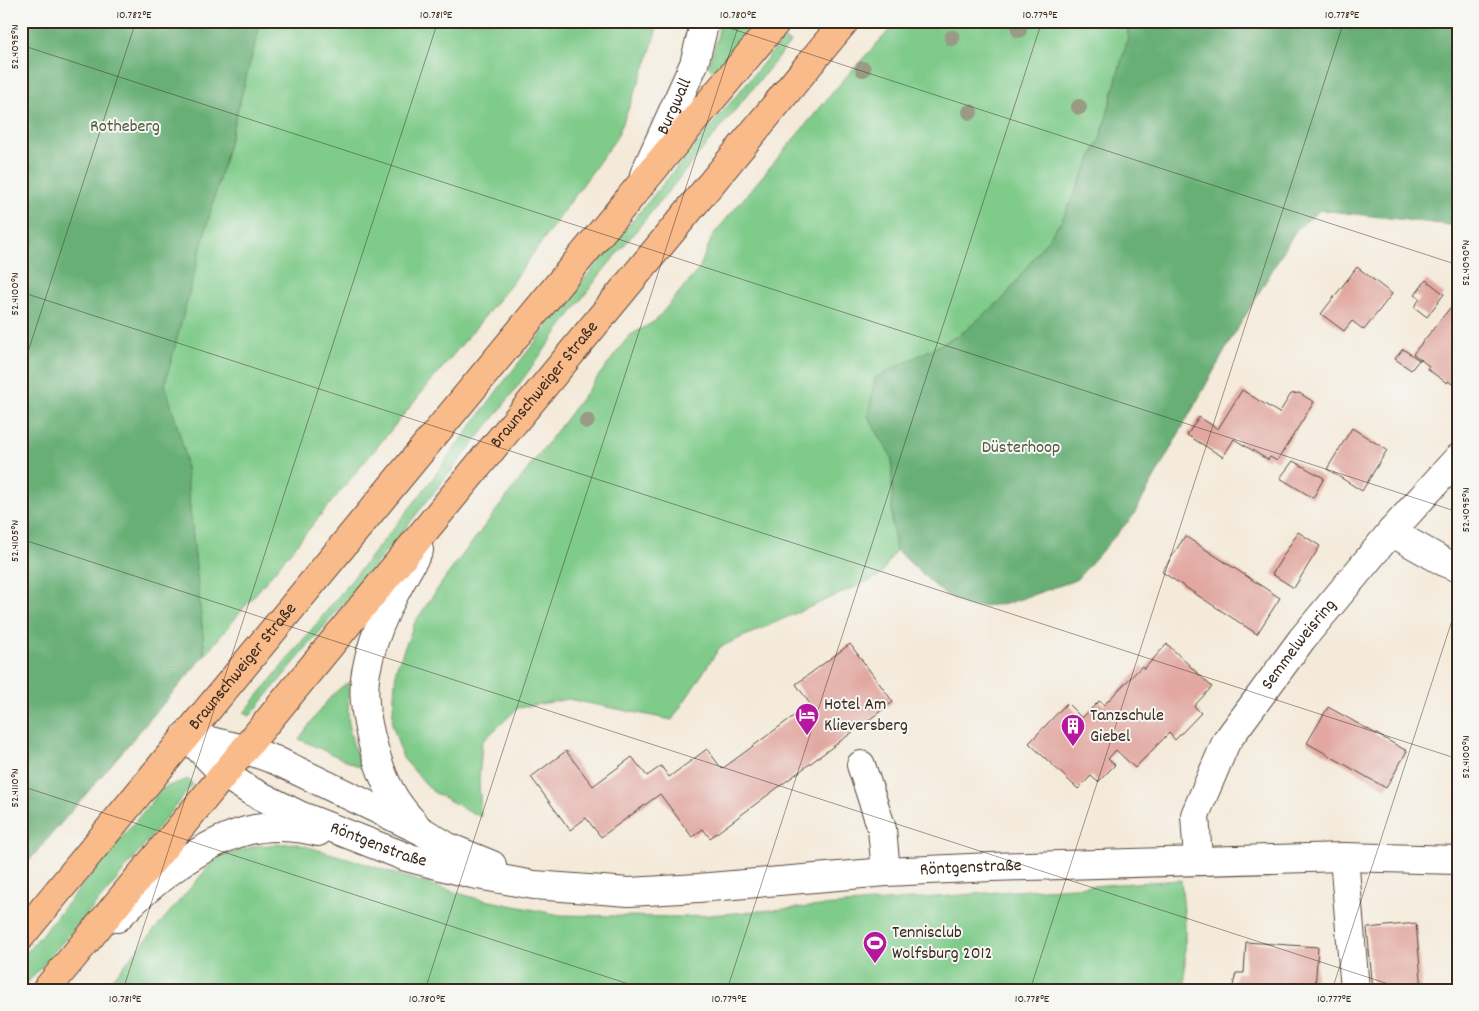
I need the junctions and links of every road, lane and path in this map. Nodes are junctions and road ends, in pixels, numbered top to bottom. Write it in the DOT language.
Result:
graph roads {
  1 [pos="705,21"];
  2 [pos="777,21"];
  3 [pos="845,21"];
  4 [pos="637,189"];
  5 [pos="1458,458"];
  6 [pos="465,482"];
  7 [pos="1391,532"];
  8 [pos="1458,568"];
  9 [pos="186,735"];
  10 [pos="244,749"];
  11 [pos="861,765"];
  12 [pos="224,774"];
  13 [pos="422,831"];
  14 [pos="387,849"];
  15 [pos="1344,857"];
  16 [pos="1198,860"];
  17 [pos="1458,860"];
  18 [pos="886,872"];
  19 [pos="597,890"];
  20 [pos="21,936"];
  21 [pos="46,990"];
  22 [pos="1354,990"];
  1 -- 4 [label="street, Burgwall"];
  2 -- 4 [label="main road, Braunschweiger Straße"];
  3 -- 6 [label="main road, Braunschweiger Straße"];
  4 -- 9 [label="main road, Braunschweiger Straße"];
  5 -- 7 [label="street, Semmelweisring"];
  6 -- 10 [label="main road, Braunschweiger Straße"];
  6 -- 13 [label="street"];
  7 -- 8 [label="street"];
  7 -- 16 [label="street, Semmelweisring"];
  9 -- 10 [label="street, Braunschweiger Straße"];
  9 -- 12 [label="street, Röntgenstraße"];
  9 -- 20 [label="main road, Braunschweiger Straße"];
  10 -- 12 [label="main road, Braunschweiger Straße"];
  10 -- 13 [label="street, Röntgenstraße"];
  11 -- 18 [label="street"];
  12 -- 14 [label="street, Röntgenstraße"];
  12 -- 21 [label="main road, Braunschweiger Straße"];
  13 -- 19 [label="street, Röntgenstraße"];
  14 -- 19 [label="street, Röntgenstraße"];
  14 -- 21 [label="street"];
  15 -- 16 [label="street, Röntgenstraße"];
  15 -- 17 [label="street, Röntgenstraße"];
  15 -- 22 [label="street"];
  16 -- 18 [label="street, Röntgenstraße"];
  18 -- 19 [label="street, Röntgenstraße"];
}
